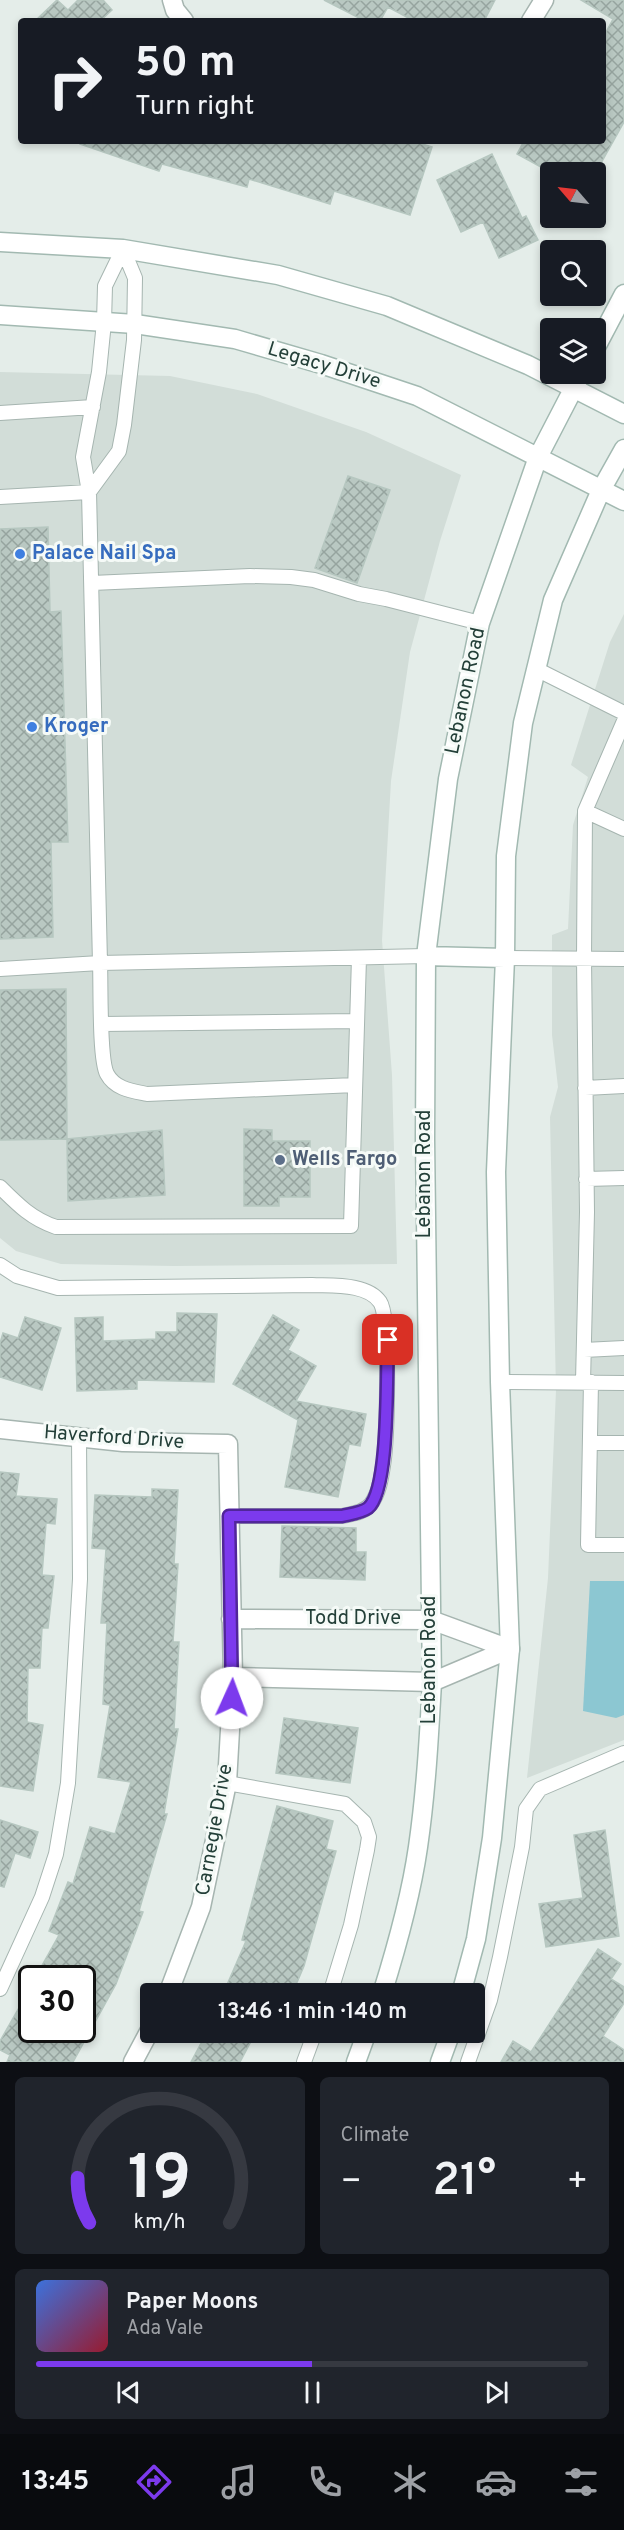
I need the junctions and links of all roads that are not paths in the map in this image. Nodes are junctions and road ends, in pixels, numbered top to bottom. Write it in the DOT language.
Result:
graph roads {
  1 [pos="544,0"];
  2 [pos="533,18"];
  3 [pos="0,242"];
  4 [pos="123,249"];
  5 [pos="624,294"];
  6 [pos="0,315"];
  7 [pos="104,322"];
  8 [pos="135,324"];
  9 [pos="606,328"];
  10 [pos="540,369"];
  11 [pos="576,384"];
  12 [pos="583,384"];
  13 [pos="93,407"];
  14 [pos="0,413"];
  15 [pos="624,414"];
  16 [pos="624,449"];
  17 [pos="538,457"];
  18 [pos="601,490"];
  19 [pos="89,492"];
  20 [pos="0,497"];
  21 [pos="624,501"];
  22 [pos="92,583"];
  23 [pos="480,623"];
  24 [pos="536,669"];
  25 [pos="624,713"];
  26 [pos="624,721"];
  27 [pos="585,811"];
  28 [pos="624,829"];
  29 [pos="426,956"];
  30 [pos="359,958"];
  31 [pos="505,958"];
  32 [pos="584,959"];
  33 [pos="624,959"];
  34 [pos="100,963"];
  35 [pos="0,969"];
  36 [pos="357,1021"];
  37 [pos="102,1024"];
  38 [pos="355,1085"];
  39 [pos="624,1086"];
  40 [pos="585,1088"];
  41 [pos="624,1178"];
  42 [pos="586,1179"];
  43 [pos="0,1187"];
  44 [pos="0,1265"];
  45 [pos="624,1348"];
  46 [pos="584,1350"];
  47 [pos="500,1382"];
  48 [pos="587,1382"];
  49 [pos="624,1383"];
  50 [pos="0,1429"];
  51 [pos="79,1437"];
  52 [pos="590,1443"];
  53 [pos="624,1443"];
  54 [pos="228,1444"];
  55 [pos="229,1516"];
  56 [pos="624,1545"];
  57 [pos="231,1618"];
  58 [pos="431,1620"];
  59 [pos="510,1649"];
  60 [pos="233,1677"];
  61 [pos="432,1682"];
  62 [pos="624,1754"];
  63 [pos="227,1783"];
  64 [pos="172,1983"];
  65 [pos="333,1983"];
  66 [pos="385,1983"];
  67 [pos="464,1983"];
  68 [pos="0,1989"];
  69 [pos="143,2043"];
  70 [pos="311,2043"];
  71 [pos="363,2043"];
  72 [pos="447,2043"];
  73 [pos="133,2062"];
  74 [pos="304,2062"];
  75 [pos="356,2062"];
  76 [pos="440,2062"];
  77 [pos="468,2062"];
  1 -- 2 [label="main road"];
  3 -- 4 [label="main road"];
  4 -- 7 [label="lane"];
  4 -- 8 [label="lane"];
  4 -- 10 [label="main road"];
  5 -- 9 [label="main road"];
  6 -- 7 [label="main road, Legacy Drive"];
  7 -- 8 [label="main road, Legacy Drive"];
  7 -- 13 [label="lane"];
  8 -- 17 [label="main road, Legacy Drive"];
  8 -- 19 [label="lane"];
  11 -- 17 [label="main road, Lebanon Road"];
  12 -- 15 [label="main road"];
  13 -- 14 [label="lane"];
  13 -- 19 [label="lane"];
  16 -- 18 [label="main road"];
  17 -- 18 [label="main road, Legacy Drive"];
  17 -- 23 [label="main road, Lebanon Road"];
  18 -- 21 [label="main road, Legacy Drive"];
  18 -- 24 [label="main road"];
  19 -- 20 [label="lane"];
  19 -- 22 [label="lane"];
  22 -- 23 [label="lane"];
  22 -- 34 [label="lane"];
  23 -- 29 [label="main road, Lebanon Road"];
  24 -- 25 [label="lane"];
  24 -- 31 [label="main road"];
  26 -- 27 [label="lane"];
  27 -- 28 [label="lane"];
  27 -- 32 [label="lane"];
  29 -- 30 [label="lane"];
  29 -- 31 [label="main road"];
  29 -- 58 [label="main road, Lebanon Road"];
  30 -- 34 [label="lane"];
  30 -- 36 [label="lane"];
  31 -- 32 [label="lane"];
  31 -- 47 [label="main road"];
  32 -- 33 [label="lane"];
  32 -- 40 [label="lane"];
  34 -- 35 [label="lane"];
  34 -- 37 [label="lane"];
  36 -- 37 [label="lane"];
  36 -- 38 [label="lane"];
  37 -- 38 [label="lane"];
  38 -- 43 [label="lane"];
  39 -- 40 [label="lane"];
  40 -- 42 [label="lane"];
  41 -- 42 [label="lane"];
  42 -- 46 [label="lane"];
  44 -- 55 [label="lane"];
  45 -- 46 [label="lane"];
  46 -- 48 [label="lane"];
  47 -- 48 [label="lane"];
  47 -- 59 [label="main road"];
  48 -- 49 [label="lane"];
  48 -- 52 [label="lane"];
  50 -- 51 [label="main road, Haverford Drive"];
  51 -- 54 [label="main road, Haverford Drive"];
  51 -- 68 [label="lane"];
  52 -- 53 [label="lane"];
  52 -- 56 [label="lane"];
  54 -- 55 [label="main road, Carnegie Drive"];
  55 -- 57 [label="main road, Carnegie Drive"];
  57 -- 58 [label="main road, Todd Drive"];
  57 -- 60 [label="main road, Carnegie Drive"];
  58 -- 59 [label="main road, Todd Drive"];
  58 -- 61 [label="main road, Lebanon Road"];
  59 -- 61 [label="main road"];
  59 -- 67 [label="main road"];
  60 -- 61 [label="main road"];
  60 -- 63 [label="main road, Carnegie Drive"];
  61 -- 66 [label="main road, Lebanon Road"];
  62 -- 77 [label="lane"];
  63 -- 64 [label="main road, Carnegie Drive"];
  63 -- 65 [label="lane"];
  69 -- 73 [label="main road"];
  70 -- 74 [label="lane"];
  71 -- 75 [label="main road"];
  72 -- 76 [label="main road"];
}
